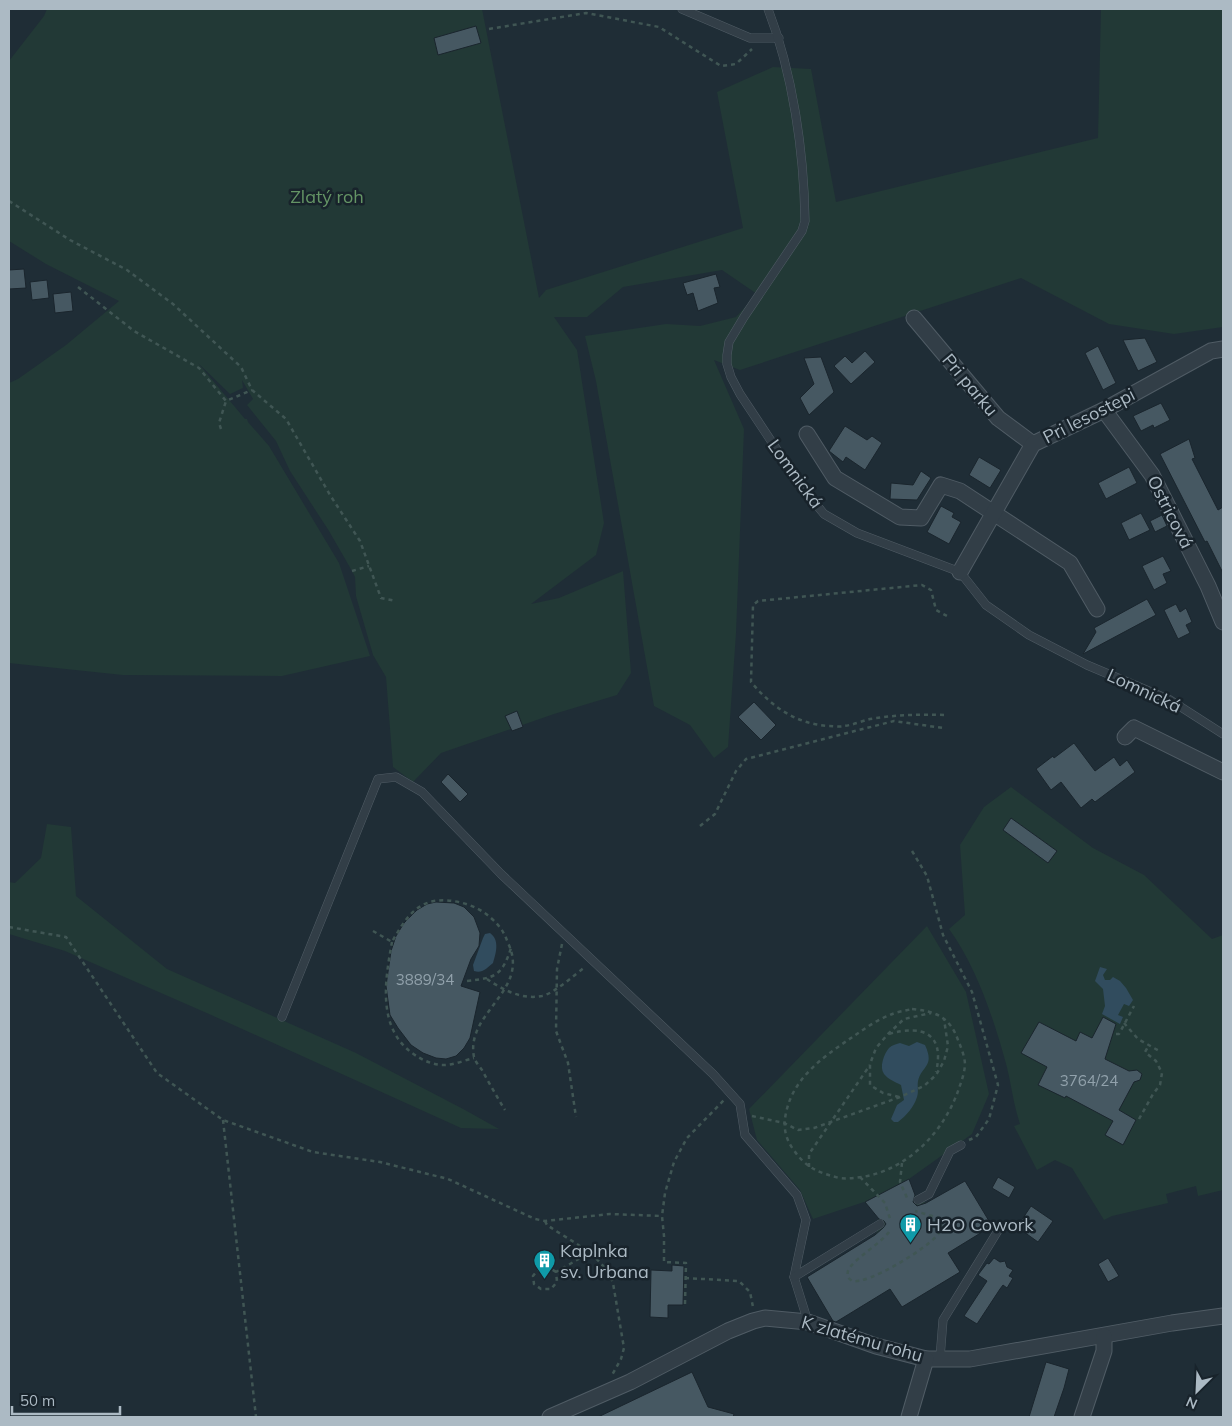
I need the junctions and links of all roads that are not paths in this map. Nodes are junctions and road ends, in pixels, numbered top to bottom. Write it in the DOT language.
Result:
graph roads {
  1 [pos="682,9"];
  2 [pos="768,9"];
  3 [pos="779,38"];
  4 [pos="914,318"];
  5 [pos="1223,349"];
  6 [pos="1104,410"];
  7 [pos="807,434"];
  8 [pos="1033,444"];
  9 [pos="994,514"];
  10 [pos="960,572"];
  11 [pos="1097,609"];
  12 [pos="1223,622"];
  13 [pos="1223,734"];
  14 [pos="1126,737"];
  15 [pos="1223,772"];
  16 [pos="282,1017"];
  17 [pos="961,1145"];
  18 [pos="918,1200"];
  19 [pos="880,1224"];
  20 [pos="999,1229"];
  21 [pos="794,1277"];
  22 [pos="1223,1316"];
  23 [pos="808,1322"];
  24 [pos="1104,1336"];
  25 [pos="933,1359"];
  26 [pos="550,1417"];
  27 [pos="909,1417"];
  28 [pos="1082,1417"];
  1 -- 3 [label="lane"];
  2 -- 3 [label="lane, Lomnická"];
  3 -- 10 [label="lane, Lomnická"];
  4 -- 8 [label="street, Pri parku"];
  5 -- 6 [label="street, Pri lesostepi"];
  6 -- 8 [label="street, Pri lesostepi"];
  6 -- 12 [label="street, Ostricová"];
  7 -- 9 [label="street"];
  8 -- 9 [label="street, Pri lesostepi"];
  9 -- 10 [label="street, Pri lesostepi"];
  9 -- 11 [label="street"];
  10 -- 13 [label="lane, Lomnická"];
  14 -- 15 [label="street"];
  16 -- 21 [label="lane"];
  17 -- 18 [label="lane"];
  19 -- 21 [label="lane"];
  20 -- 25 [label="lane"];
  21 -- 23 [label="lane"];
  22 -- 24 [label="street, K zlatému rohu"];
  23 -- 25 [label="street, K zlatému rohu"];
  23 -- 26 [label="street, K zlatému rohu"];
  24 -- 25 [label="street, K zlatému rohu"];
  24 -- 28 [label="street"];
  25 -- 27 [label="street"];
}
